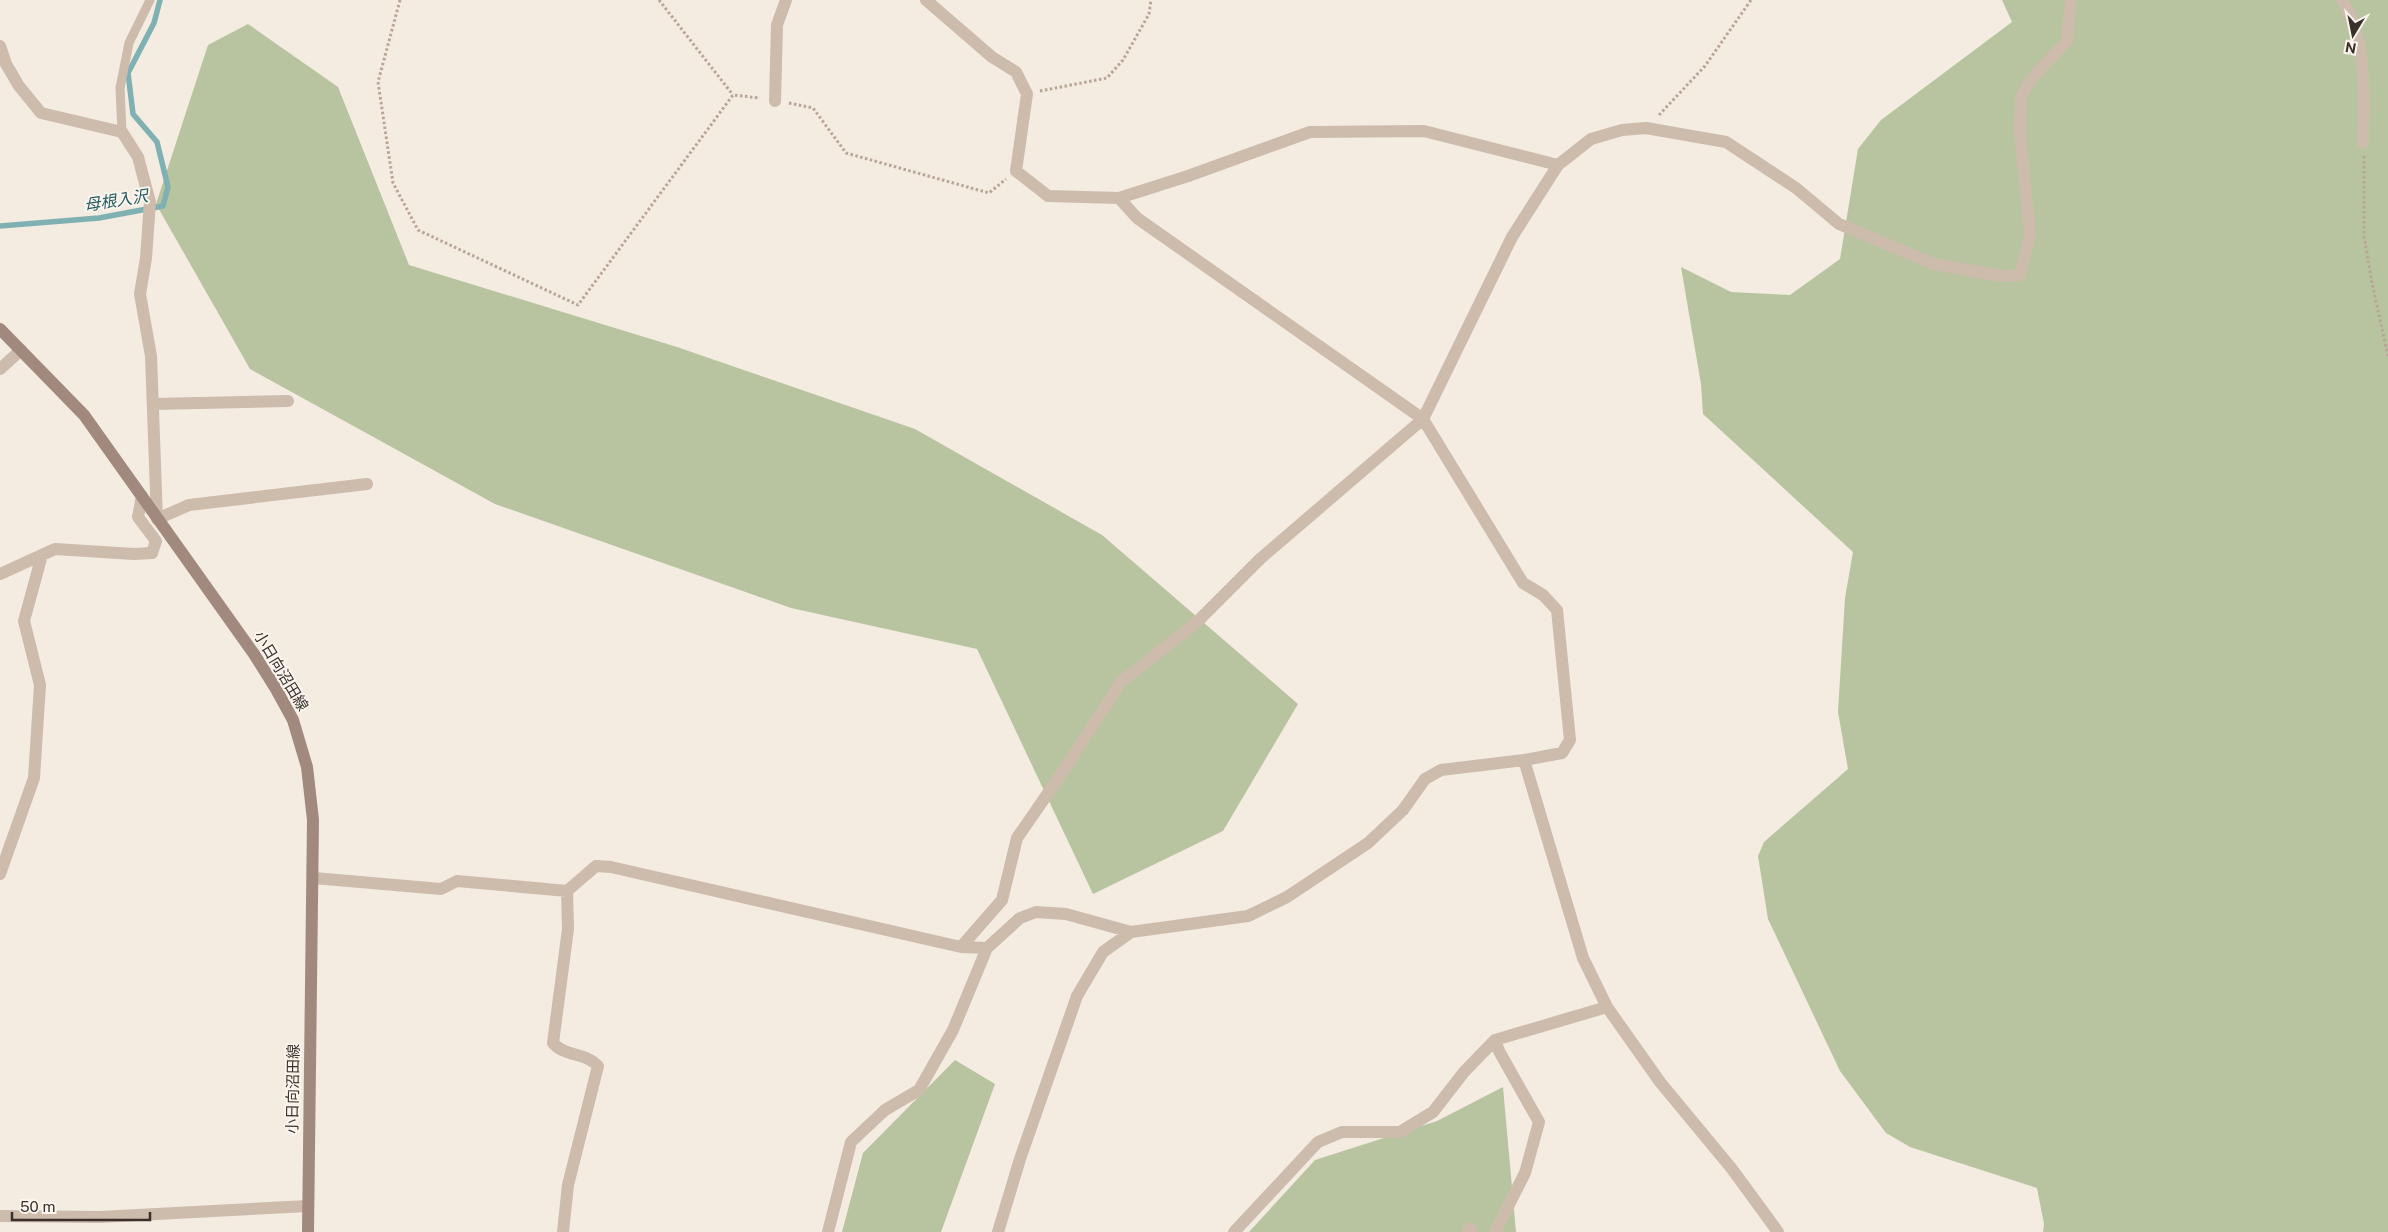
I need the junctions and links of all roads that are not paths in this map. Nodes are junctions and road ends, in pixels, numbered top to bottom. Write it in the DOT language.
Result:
graph roads {
  1 [pos="150,0"];
  2 [pos="786,0"];
  3 [pos="926,0"];
  4 [pos="2071,0"];
  5 [pos="2342,0"];
  6 [pos="0,46"];
  7 [pos="775,101"];
  8 [pos="122,132"];
  9 [pos="2363,143"];
  10 [pos="1558,165"];
  11 [pos="1119,198"];
  12 [pos="0,329"];
  13 [pos="21,350"];
  14 [pos="0,369"];
  15 [pos="288,401"];
  16 [pos="153,404"];
  17 [pos="1423,419"];
  18 [pos="367,484"];
  19 [pos="142,496"];
  20 [pos="157,519"];
  21 [pos="42,555"];
  22 [pos="0,574"];
  23 [pos="1524,760"];
  24 [pos="0,874"];
  25 [pos="314,878"];
  26 [pos="567,891"];
  27 [pos="1131,932"];
  28 [pos="962,947"];
  29 [pos="987,948"];
  30 [pos="1607,1007"];
  31 [pos="1495,1040"];
  32 [pos="308,1206"];
  33 [pos="0,1216"];
  34 [pos="308,1232"];
  35 [pos="564,1232"];
  36 [pos="828,1232"];
  37 [pos="998,1232"];
  38 [pos="1234,1232"];
  39 [pos="1468,1232"];
  40 [pos="1472,1232"];
  41 [pos="1495,1232"];
  42 [pos="1778,1232"];
  1 -- 8 [label="lane"];
  2 -- 7 [label="street"];
  3 -- 11 [label="street"];
  4 -- 10 [label="street"];
  5 -- 9 [label="street"];
  6 -- 8 [label="street"];
  8 -- 16 [label="street"];
  10 -- 11 [label="street"];
  10 -- 17 [label="street"];
  11 -- 17 [label="street"];
  12 -- 13 [label="main road, 小日向沼田線"];
  13 -- 14 [label="street"];
  13 -- 19 [label="main road, 小日向沼田線"];
  15 -- 16 [label="street"];
  16 -- 20 [label="street"];
  17 -- 23 [label="street"];
  17 -- 28 [label="street"];
  18 -- 20 [label="street"];
  19 -- 20 [label="main road, 小日向沼田線"];
  19 -- 21 [label="street"];
  20 -- 25 [label="main road, 小日向沼田線"];
  21 -- 22 [label="street"];
  21 -- 24 [label="street"];
  23 -- 27 [label="street"];
  23 -- 30 [label="street"];
  25 -- 26 [label="street"];
  25 -- 32 [label="main road, 小日向沼田線"];
  26 -- 28 [label="street"];
  26 -- 35 [label="street"];
  27 -- 29 [label="street"];
  27 -- 37 [label="street"];
  28 -- 29 [label="street"];
  29 -- 36 [label="street"];
  30 -- 31 [label="street"];
  30 -- 42 [label="street"];
  31 -- 38 [label="street"];
  31 -- 41 [label="street"];
  32 -- 33 [label="street"];
  32 -- 34 [label="main road, 小日向沼田線"];
  39 -- 40 [label="street"];
}
